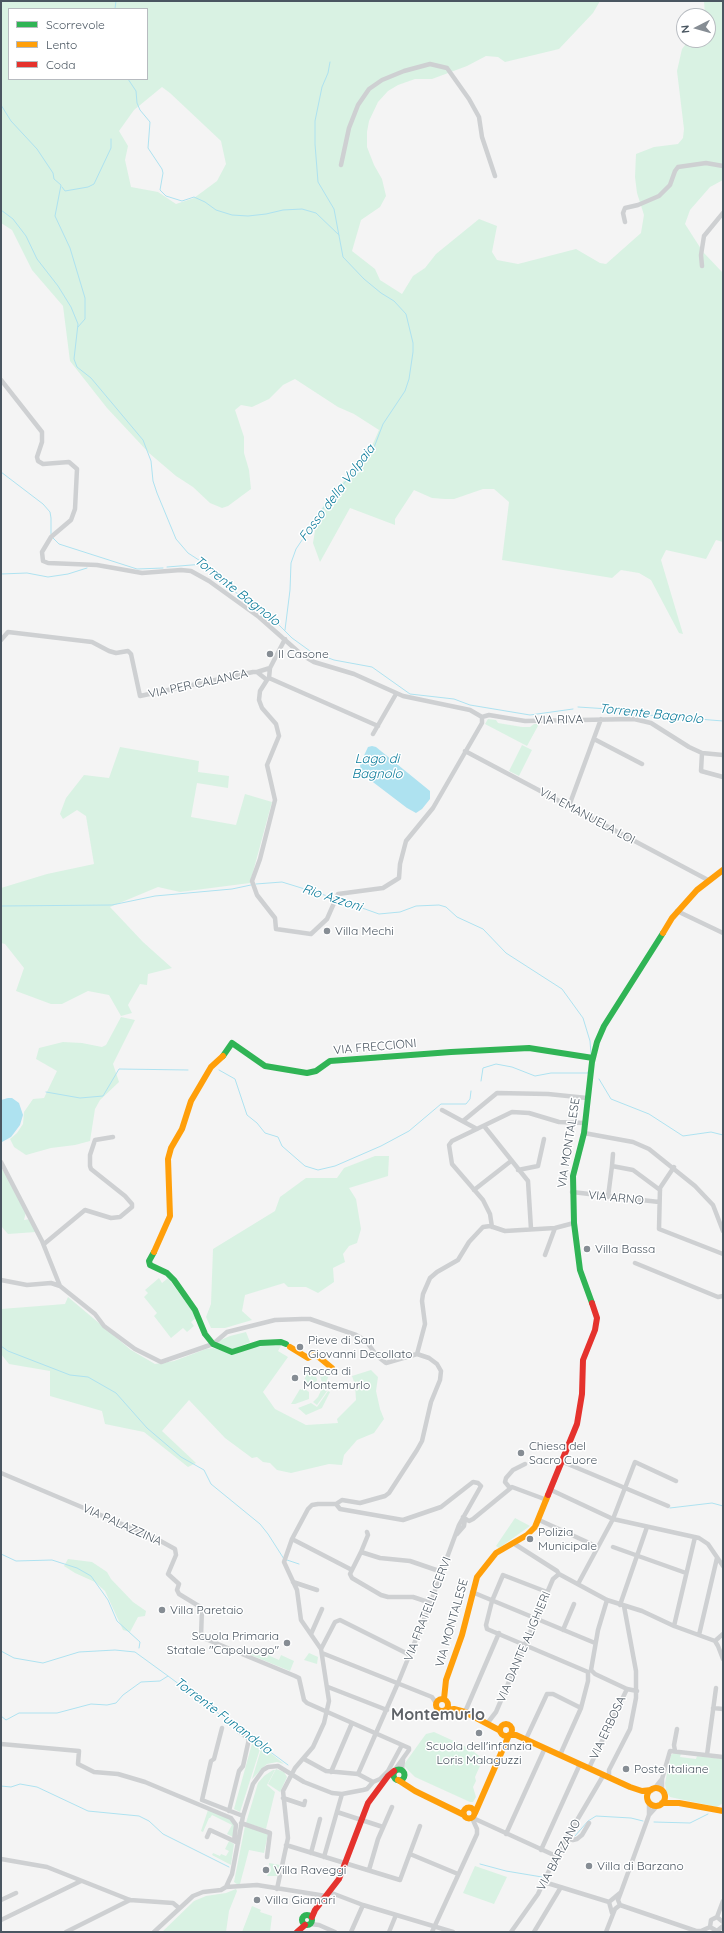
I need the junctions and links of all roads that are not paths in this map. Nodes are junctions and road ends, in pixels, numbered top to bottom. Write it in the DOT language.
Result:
graph roads {
  1 [pos="341,165"];
  2 [pos="723,166"];
  3 [pos="495,176"];
  4 [pos="723,213"];
  5 [pos="625,222"];
  6 [pos="702,266"];
  7 [pos="1,380"];
  8 [pos="285,639"];
  9 [pos="1,640"];
  10 [pos="270,668"];
  11 [pos="257,672"];
  12 [pos="268,679"];
  13 [pos="396,694"];
  14 [pos="482,717"];
  15 [pos="601,719"];
  16 [pos="378,726"];
  17 [pos="374,734"];
  18 [pos="594,739"];
  19 [pos="466,751"];
  20 [pos="702,753"];
  21 [pos="723,755"];
  22 [pos="642,764"];
  23 [pos="723,777"];
  24 [pos="569,806"];
  25 [pos="723,870"];
  26 [pos="708,880"];
  27 [pos="677,911"];
  28 [pos="723,933"];
  29 [pos="593,1058"];
  30 [pos="587,1098"];
  31 [pos="442,1110"];
  32 [pos="463,1121"];
  33 [pos="585,1123"];
  34 [pos="484,1126"];
  35 [pos="477,1129"];
  36 [pos="584,1133"];
  37 [pos="113,1137"];
  38 [pos="544,1139"];
  39 [pos="613,1154"];
  40 [pos="511,1161"];
  41 [pos="1,1162"];
  42 [pos="612,1166"];
  43 [pos="674,1167"];
  44 [pos="518,1170"];
  45 [pos="474,1190"];
  46 [pos="660,1190"];
  47 [pos="572,1192"];
  48 [pos="608,1197"];
  49 [pos="659,1202"];
  50 [pos="574,1223"];
  51 [pos="492,1227"];
  52 [pos="555,1228"];
  53 [pos="532,1229"];
  54 [pos="723,1231"];
  55 [pos="44,1244"];
  56 [pos="723,1254"];
  57 [pos="545,1255"];
  58 [pos="635,1263"];
  59 [pos="1,1280"];
  60 [pos="60,1286"];
  61 [pos="723,1296"];
  62 [pos="213,1344"];
  63 [pos="418,1354"];
  64 [pos="332,1368"];
  65 [pos="563,1462"];
  66 [pos="526,1464"];
  67 [pos="1,1473"];
  68 [pos="676,1481"];
  69 [pos="625,1487"];
  70 [pos="510,1488"];
  71 [pos="551,1490"];
  72 [pos="547,1500"];
  73 [pos="336,1504"];
  74 [pos="668,1506"];
  75 [pos="464,1518"];
  76 [pos="613,1519"];
  77 [pos="539,1520"];
  78 [pos="647,1526"];
  79 [pos="367,1532"];
  80 [pos="695,1537"];
  81 [pos="292,1539"];
  82 [pos="513,1543"];
  83 [pos="598,1547"];
  84 [pos="613,1547"];
  85 [pos="361,1552"];
  86 [pos="637,1556"];
  87 [pos="717,1558"];
  88 [pos="723,1566"];
  89 [pos="352,1570"];
  90 [pos="442,1572"];
  91 [pos="686,1573"];
  92 [pos="559,1574"];
  93 [pos="293,1582"];
  94 [pos="578,1584"];
  95 [pos="317,1590"];
  96 [pos="472,1592"];
  97 [pos="547,1592"];
  98 [pos="607,1600"];
  99 [pos="492,1601"];
  100 [pos="431,1603"];
  101 [pos="574,1604"];
  102 [pos="622,1606"];
  103 [pos="322,1610"];
  104 [pos="537,1620"];
  105 [pos="674,1626"];
  106 [pos="563,1630"];
  107 [pos="499,1633"];
  108 [pos="311,1634"];
  109 [pos="723,1634"];
  110 [pos="699,1635"];
  111 [pos="715,1640"];
  112 [pos="595,1643"];
  113 [pos="526,1645"];
  114 [pos="321,1651"];
  115 [pos="410,1655"];
  116 [pos="723,1659"];
  117 [pos="590,1666"];
  118 [pos="584,1669"];
  119 [pos="595,1674"];
  120 [pos="588,1681"];
  121 [pos="398,1683"];
  122 [pos="328,1687"];
  123 [pos="716,1688"];
  124 [pos="627,1689"];
  125 [pos="637,1690"];
  126 [pos="442,1701"];
  127 [pos="581,1708"];
  128 [pos="713,1708"];
  129 [pos="723,1709"];
  130 [pos="387,1710"];
  131 [pos="446,1710"];
  132 [pos="328,1712"];
  133 [pos="464,1712"];
  134 [pos="486,1721"];
  135 [pos="352,1723"];
  136 [pos="222,1728"];
  137 [pos="501,1728"];
  138 [pos="677,1729"];
  139 [pos="238,1732"];
  140 [pos="376,1733"];
  141 [pos="510,1734"];
  142 [pos="526,1739"];
  143 [pos="1,1744"];
  144 [pos="402,1745"];
  145 [pos="545,1748"];
  146 [pos="675,1751"];
  147 [pos="560,1755"];
  148 [pos="707,1755"];
  149 [pos="405,1757"];
  150 [pos="723,1757"];
  151 [pos="304,1759"];
  152 [pos="580,1764"];
  153 [pos="590,1768"];
  154 [pos="331,1772"];
  155 [pos="403,1773"];
  156 [pos="358,1774"];
  157 [pos="395,1775"];
  158 [pos="292,1776"];
  159 [pos="606,1776"];
  160 [pos="662,1779"];
  161 [pos="373,1782"];
  162 [pos="486,1784"];
  163 [pos="410,1788"];
  164 [pos="652,1789"];
  165 [pos="636,1790"];
  166 [pos="342,1794"];
  167 [pos="663,1794"];
  168 [pos="283,1798"];
  169 [pos="648,1800"];
  170 [pos="305,1801"];
  171 [pos="679,1803"];
  172 [pos="660,1804"];
  173 [pos="392,1807"];
  174 [pos="466,1810"];
  175 [pos="229,1811"];
  176 [pos="723,1811"];
  177 [pos="337,1812"];
  178 [pos="649,1815"];
  179 [pos="243,1816"];
  180 [pos="473,1816"];
  181 [pos="320,1819"];
  182 [pos="362,1820"];
  183 [pos="241,1823"];
  184 [pos="589,1823"];
  185 [pos="485,1824"];
  186 [pos="420,1826"];
  187 [pos="383,1827"];
  188 [pos="477,1834"];
  189 [pos="506,1834"];
  190 [pos="207,1837"];
  191 [pos="567,1838"];
  192 [pos="236,1842"];
  193 [pos="286,1846"];
  194 [pos="541,1850"];
  195 [pos="311,1853"];
  196 [pos="410,1854"];
  197 [pos="324,1856"];
  198 [pos="556,1856"];
  199 [pos="267,1857"];
  200 [pos="1,1859"];
  201 [pos="345,1863"];
  202 [pos="369,1870"];
  203 [pos="458,1874"];
  204 [pos="81,1880"];
  205 [pos="544,1882"];
  206 [pos="226,1887"];
  207 [pos="561,1887"];
  208 [pos="277,1889"];
  209 [pos="16,1893"];
  210 [pos="328,1894"];
  211 [pos="1,1900"];
  212 [pos="130,1900"];
  213 [pos="618,1901"];
  214 [pos="723,1901"];
  215 [pos="609,1902"];
  216 [pos="363,1905"];
  217 [pos="179,1908"];
  218 [pos="613,1909"];
  219 [pos="396,1915"];
  220 [pos="717,1917"];
  221 [pos="1,1920"];
  222 [pos="308,1921"];
  223 [pos="723,1922"];
  224 [pos="435,1926"];
  225 [pos="723,1928"];
  226 [pos="714,1930"];
  227 [pos="298,1931"];
  228 [pos="66,1932"];
  229 [pos="154,1932"];
  230 [pos="335,1932"];
  231 [pos="350,1932"];
  232 [pos="389,1932"];
  233 [pos="432,1932"];
  234 [pos="453,1932"];
  235 [pos="513,1932"];
  236 [pos="534,1932"];
  237 [pos="606,1932"];
  1 -- 3 [label="street"];
  2 -- 5 [label="street"];
  4 -- 6 [label="street"];
  7 -- 8 [label="street"];
  8 -- 10 [label="street"];
  8 -- 13 [label="street"];
  9 -- 11 [label="street, VIA PER CALANCA"];
  10 -- 11 [label="street"];
  10 -- 12 [label="street"];
  11 -- 12 [label="street, VIA PER CALANCA"];
  12 -- 16 [label="street, VIA PER CALANCA"];
  12 -- 19 [label="street"];
  13 -- 14 [label="street"];
  13 -- 16 [label="street"];
  14 -- 15 [label="street, VIA RIVA"];
  14 -- 19 [label="street"];
  15 -- 18 [label="street"];
  15 -- 20 [label="street, VIA RIVA"];
  16 -- 17 [label="street"];
  18 -- 22 [label="street"];
  18 -- 24 [label="street"];
  19 -- 24 [label="street, VIA EMANUELA LOI"];
  20 -- 21 [label="street, VIA RIVA"];
  20 -- 23 [label="street"];
  24 -- 26 [label="street, VIA EMANUELA LOI"];
  25 -- 26 [label="street, VIA MONTALESE"];
  26 -- 27 [label="street, VIA MONTALESE"];
  27 -- 28 [label="street"];
  27 -- 29 [label="street, VIA MONTALESE"];
  29 -- 30 [label="street, VIA MONTALESE"];
  29 -- 62 [label="street, VIA FRECCIONI"];
  30 -- 32 [label="street"];
  30 -- 33 [label="street, VIA MONTALESE"];
  31 -- 32 [label="street"];
  32 -- 35 [label="street"];
  33 -- 34 [label="street"];
  33 -- 36 [label="street, VIA MONTALESE"];
  34 -- 35 [label="street"];
  34 -- 40 [label="street"];
  35 -- 45 [label="street"];
  36 -- 43 [label="street"];
  36 -- 47 [label="street, VIA MONTALESE"];
  37 -- 55 [label="street"];
  38 -- 44 [label="street"];
  39 -- 42 [label="street"];
  40 -- 44 [label="street"];
  40 -- 45 [label="street"];
  41 -- 55 [label="street"];
  42 -- 46 [label="street"];
  42 -- 48 [label="street"];
  43 -- 46 [label="street"];
  43 -- 54 [label="street"];
  44 -- 53 [label="street"];
  45 -- 51 [label="street"];
  46 -- 49 [label="street"];
  47 -- 48 [label="street, VIA ARNO"];
  47 -- 50 [label="street, VIA MONTALESE"];
  48 -- 49 [label="street, VIA ARNO"];
  49 -- 56 [label="street"];
  50 -- 52 [label="street"];
  50 -- 65 [label="street, VIA MONTALESE"];
  51 -- 53 [label="street"];
  51 -- 63 [label="street"];
  52 -- 53 [label="street"];
  52 -- 57 [label="street"];
  55 -- 60 [label="street"];
  58 -- 61 [label="street"];
  59 -- 60 [label="street"];
  60 -- 62 [label="street"];
  62 -- 63 [label="street"];
  62 -- 64 [label="street"];
  63 -- 73 [label="street"];
  65 -- 69 [label="street"];
  65 -- 71 [label="street, VIA MONTALESE"];
  66 -- 70 [label="street"];
  67 -- 132 [label="street, VIA PALAZZINA"];
  68 -- 69 [label="street"];
  69 -- 74 [label="street"];
  69 -- 76 [label="street"];
  70 -- 72 [label="street"];
  70 -- 75 [label="street"];
  71 -- 72 [label="street, VIA MONTALESE"];
  71 -- 76 [label="street"];
  72 -- 77 [label="street, VIA MONTALESE"];
  73 -- 75 [label="street, VIA FRATELLI CERVI"];
  73 -- 81 [label="street"];
  75 -- 90 [label="street, VIA FRATELLI CERVI"];
  76 -- 78 [label="street"];
  76 -- 83 [label="street"];
  77 -- 82 [label="street, VIA MONTALESE"];
  77 -- 83 [label="street"];
  78 -- 80 [label="street"];
  78 -- 86 [label="street"];
  79 -- 85 [label="street"];
  80 -- 87 [label="street"];
  80 -- 91 [label="street"];
  81 -- 89 [label="street"];
  81 -- 93 [label="street"];
  82 -- 92 [label="street"];
  82 -- 96 [label="street, VIA MONTALESE"];
  83 -- 94 [label="street"];
  84 -- 86 [label="street"];
  85 -- 89 [label="street"];
  85 -- 90 [label="street"];
  86 -- 91 [label="street"];
  86 -- 102 [label="street"];
  87 -- 88 [label="street"];
  87 -- 110 [label="street"];
  89 -- 100 [label="street"];
  90 -- 100 [label="street, VIA FRATELLI CERVI"];
  91 -- 105 [label="street"];
  92 -- 94 [label="street"];
  92 -- 97 [label="street, VIA DANTE ALIGHIERI"];
  93 -- 95 [label="street"];
  93 -- 108 [label="street"];
  94 -- 98 [label="street"];
  96 -- 99 [label="street"];
  96 -- 126 [label="street, VIA MONTALESE"];
  97 -- 99 [label="street"];
  97 -- 104 [label="street, VIA DANTE ALIGHIERI"];
  98 -- 102 [label="street"];
  98 -- 112 [label="street"];
  99 -- 104 [label="street"];
  99 -- 107 [label="street"];
  100 -- 115 [label="street, VIA FRATELLI CERVI"];
  101 -- 106 [label="street"];
  102 -- 105 [label="street"];
  102 -- 125 [label="street, VIA BARZANO"];
  103 -- 108 [label="street"];
  104 -- 106 [label="street"];
  104 -- 113 [label="street, VIA DANTE ALIGHIERI"];
  105 -- 110 [label="street"];
  106 -- 112 [label="street"];
  107 -- 113 [label="street"];
  107 -- 133 [label="street"];
  108 -- 114 [label="street"];
  109 -- 111 [label="street"];
  110 -- 111 [label="street"];
  111 -- 116 [label="street"];
  112 -- 117 [label="street"];
  113 -- 118 [label="street"];
  113 -- 134 [label="street, VIA DANTE ALIGHIERI"];
  114 -- 115 [label="street"];
  114 -- 121 [label="street"];
  114 -- 122 [label="street"];
  115 -- 121 [label="street, VIA FRATELLI CERVI"];
  117 -- 118 [label="street"];
  117 -- 119 [label="street"];
  118 -- 120 [label="street"];
  119 -- 120 [label="street"];
  119 -- 124 [label="street"];
  120 -- 127 [label="street"];
  121 -- 126 [label="street"];
  121 -- 130 [label="street, VIA FRATELLI CERVI"];
  122 -- 130 [label="street"];
  122 -- 132 [label="street"];
  123 -- 128 [label="street"];
  124 -- 125 [label="street"];
  124 -- 153 [label="street, VIA ERBOSA"];
  125 -- 159 [label="street, VIA BARZANO"];
  126 -- 131 [label="street, VIA MONTALESE"];
  126 -- 131 [label="street"];
  126 -- 133 [label="street"];
  127 -- 142 [label="street"];
  127 -- 147 [label="street"];
  128 -- 129 [label="street"];
  128 -- 148 [label="street"];
  130 -- 140 [label="street, VIA FRATELLI CERVI"];
  131 -- 133 [label="street"];
  132 -- 135 [label="street"];
  132 -- 151 [label="street"];
  133 -- 134 [label="street"];
  134 -- 137 [label="street"];
  135 -- 140 [label="street"];
  135 -- 154 [label="street"];
  136 -- 175 [label="street"];
  137 -- 141 [label="street"];
  137 -- 141 [label="street"];
  138 -- 146 [label="street"];
  139 -- 175 [label="street"];
  140 -- 144 [label="street"];
  140 -- 156 [label="street, VIA FRATELLI CERVI"];
  141 -- 142 [label="street"];
  141 -- 162 [label="street"];
  142 -- 145 [label="street"];
  143 -- 192 [label="street"];
  144 -- 149 [label="street"];
  144 -- 161 [label="street"];
  145 -- 147 [label="street"];
  145 -- 189 [label="street"];
  146 -- 148 [label="street"];
  146 -- 160 [label="street"];
  147 -- 152 [label="street"];
  148 -- 150 [label="street"];
  149 -- 155 [label="street"];
  149 -- 157 [label="street"];
  151 -- 154 [label="street"];
  151 -- 158 [label="street"];
  152 -- 153 [label="street"];
  152 -- 194 [label="street"];
  153 -- 159 [label="street"];
  154 -- 156 [label="street"];
  155 -- 157 [label="street"];
  155 -- 157 [label="street"];
  155 -- 163 [label="street"];
  156 -- 161 [label="street"];
  157 -- 163 [label="street"];
  157 -- 182 [label="street"];
  158 -- 166 [label="street"];
  158 -- 168 [label="street"];
  158 -- 179 [label="street"];
  159 -- 165 [label="street"];
  159 -- 191 [label="street, VIA BARZANO"];
  160 -- 164 [label="street"];
  160 -- 167 [label="street"];
  161 -- 166 [label="street"];
  162 -- 174 [label="street"];
  162 -- 180 [label="street"];
  163 -- 174 [label="street"];
  164 -- 165 [label="street"];
  164 -- 167 [label="street"];
  164 -- 169 [label="street"];
  165 -- 169 [label="street"];
  166 -- 177 [label="street"];
  167 -- 171 [label="street"];
  167 -- 172 [label="street"];
  168 -- 170 [label="street"];
  168 -- 193 [label="street"];
  169 -- 172 [label="street"];
  169 -- 178 [label="street"];
  171 -- 172 [label="street"];
  171 -- 176 [label="street"];
  172 -- 178 [label="street"];
  173 -- 187 [label="street"];
  174 -- 180 [label="street"];
  174 -- 180 [label="street"];
  175 -- 179 [label="street"];
  177 -- 182 [label="street"];
  177 -- 197 [label="street"];
  178 -- 213 [label="street"];
  179 -- 183 [label="street"];
  180 -- 185 [label="street"];
  180 -- 188 [label="street"];
  181 -- 195 [label="street"];
  182 -- 187 [label="street"];
  182 -- 201 [label="street"];
  183 -- 192 [label="street"];
  183 -- 199 [label="street"];
  184 -- 191 [label="street"];
  185 -- 188 [label="street"];
  185 -- 189 [label="street"];
  186 -- 196 [label="street"];
  187 -- 202 [label="street"];
  188 -- 203 [label="street"];
  189 -- 194 [label="street"];
  190 -- 192 [label="street"];
  191 -- 198 [label="street, VIA BARZANO"];
  192 -- 206 [label="street"];
  193 -- 195 [label="street"];
  193 -- 208 [label="street"];
  194 -- 198 [label="street"];
  195 -- 197 [label="street"];
  196 -- 202 [label="street"];
  196 -- 203 [label="street"];
  197 -- 201 [label="street"];
  198 -- 205 [label="street, VIA BARZANO"];
  200 -- 204 [label="street"];
  201 -- 202 [label="street"];
  201 -- 210 [label="street"];
  203 -- 224 [label="street"];
  204 -- 212 [label="street"];
  204 -- 221 [label="street"];
  205 -- 207 [label="street"];
  205 -- 235 [label="street, VIA BARZANO"];
  206 -- 208 [label="street"];
  206 -- 217 [label="street"];
  207 -- 215 [label="street"];
  207 -- 236 [label="street"];
  208 -- 210 [label="street"];
  209 -- 211 [label="street"];
  210 -- 216 [label="street"];
  210 -- 222 [label="street"];
  212 -- 217 [label="street"];
  212 -- 228 [label="street"];
  213 -- 215 [label="street"];
  213 -- 218 [label="street"];
  213 -- 226 [label="street"];
  214 -- 220 [label="street"];
  215 -- 218 [label="street"];
  216 -- 219 [label="street"];
  216 -- 231 [label="street"];
  217 -- 229 [label="street"];
  218 -- 237 [label="street"];
  219 -- 224 [label="street"];
  219 -- 232 [label="street"];
  220 -- 223 [label="street"];
  220 -- 226 [label="street"];
  222 -- 227 [label="street"];
  222 -- 230 [label="street"];
  224 -- 233 [label="street"];
  224 -- 234 [label="street"];
  225 -- 226 [label="street"];
}
